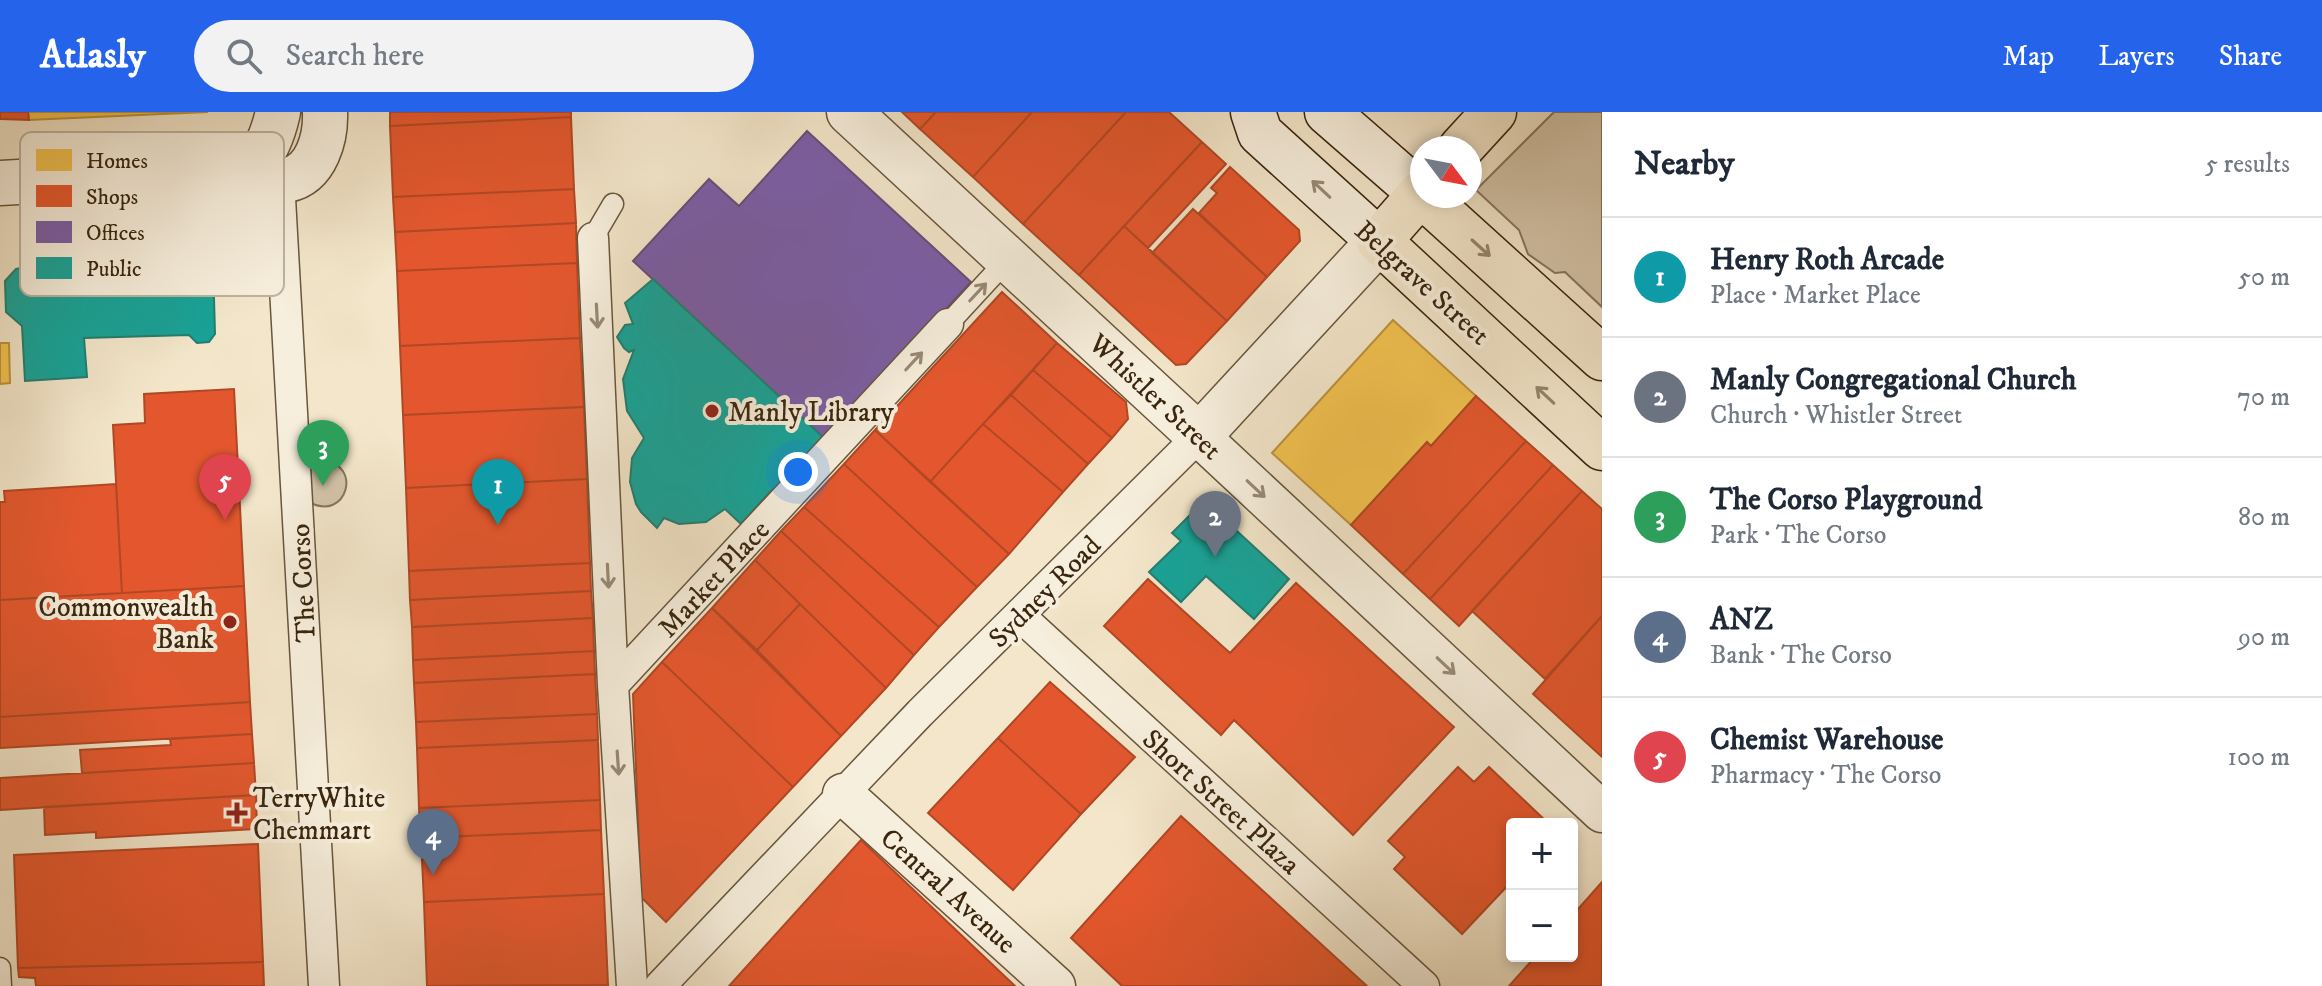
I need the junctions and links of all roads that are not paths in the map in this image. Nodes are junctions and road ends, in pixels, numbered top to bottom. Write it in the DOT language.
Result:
graph roads {
  1 [pos="278,112"];
  2 [pos="325,112"];
  3 [pos="849,112"];
  4 [pos="1253,112"];
  5 [pos="1327,112"];
  6 [pos="1494,112"];
  7 [pos="273,132"];
  8 [pos="1472,136"];
  9 [pos="284,179"];
  10 [pos="20,182"];
  11 [pos="0,183"];
  12 [pos="1410,184"];
  13 [pos="613,204"];
  14 [pos="1410,207"];
  15 [pos="1437,208"];
  16 [pos="593,238"];
  17 [pos="1379,241"];
  18 [pos="1008,259"];
  19 [pos="273,296"];
  20 [pos="948,324"];
  21 [pos="1602,358"];
  22 [pos="1199,436"];
  23 [pos="1602,448"];
  24 [pos="1020,616"];
  25 [pos="613,685"];
  26 [pos="843,794"];
  27 [pos="1602,812"];
  28 [pos="0,968"];
  29 [pos="1,986"];
  30 [pos="324,986"];
  31 [pos="632,986"];
  32 [pos="660,986"];
  33 [pos="1055,986"];
  34 [pos="1424,986"];
  1 -- 7 [label="street"];
  2 -- 9 [label="street"];
  3 -- 18 [label="street, Whistler Street"];
  17 -- 4 [label="street, Belgrave Street, one-way"];
  5 -- 12 [label="street"];
  6 -- 8 [label="main road"];
  10 -- 11 [label="street"];
  13 -- 16 [label="lane"];
  14 -- 17 [label="main road, Sydney Road"];
  15 -- 21 [label="main road, one-way"];
  16 -- 25 [label="street, Market Place, one-way"];
  17 -- 22 [label="street, Sydney Road"];
  23 -- 17 [label="main road, Belgrave Street, one-way"];
  20 -- 18 [label="lane, Market Place, one-way"];
  18 -- 22 [label="street, Whistler Street"];
  19 -- 30 [label="street, The Corso"];
  25 -- 20 [label="street, Market Place, one-way"];
  22 -- 24 [label="street, Sydney Road"];
  22 -- 27 [label="street, Whistler Street, one-way"];
  24 -- 26 [label="street, Sydney Road"];
  24 -- 34 [label="street, Short Street Plaza"];
  25 -- 31 [label="street, Market Place, one-way"];
  26 -- 32 [label="street, Sydney Road"];
  26 -- 33 [label="street, Central Avenue"];
  28 -- 29 [label="lane"];
}
